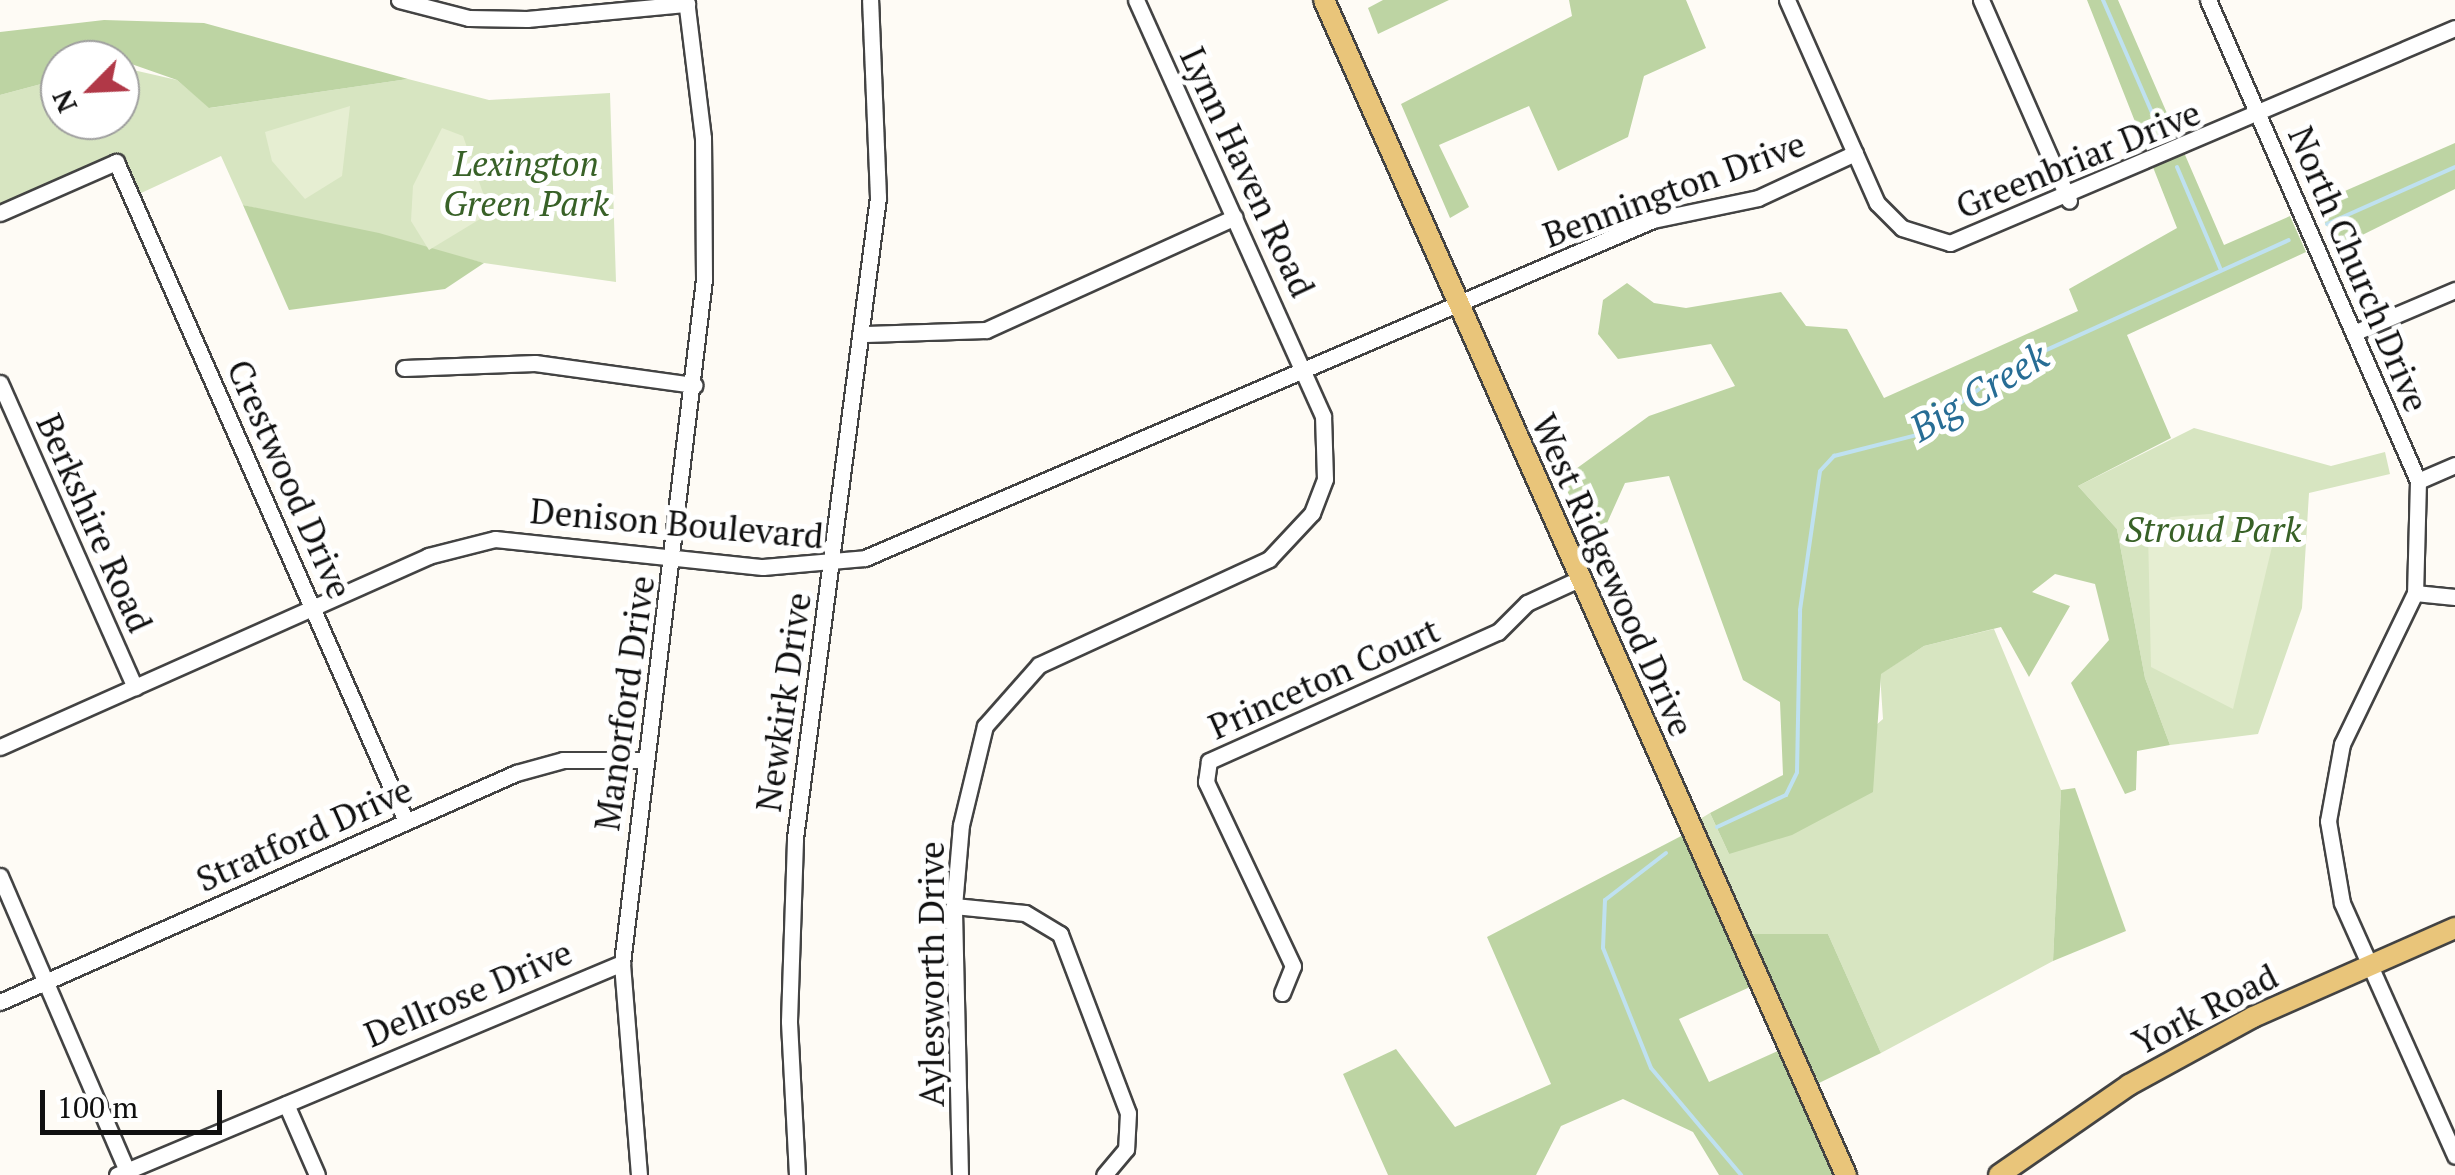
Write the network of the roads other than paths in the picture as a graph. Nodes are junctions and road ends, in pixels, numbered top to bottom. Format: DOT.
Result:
graph roads {
  1 [pos="399,0"];
  2 [pos="870,0"];
  3 [pos="1136,0"];
  4 [pos="1324,0"];
  5 [pos="1787,0"];
  6 [pos="1981,0"];
  7 [pos="2208,0"];
  8 [pos="687,2"];
  9 [pos="2455,28"];
  10 [pos="2260,115"];
  11 [pos="1855,153"];
  12 [pos="2069,200"];
  13 [pos="0,214"];
  14 [pos="1235,217"];
  15 [pos="2455,290"];
  16 [pos="1458,303"];
  17 [pos="2356,332"];
  18 [pos="866,334"];
  19 [pos="404,368"];
  20 [pos="1305,369"];
  21 [pos="0,384"];
  22 [pos="694,385"];
  23 [pos="2455,465"];
  24 [pos="2418,481"];
  25 [pos="674,557"];
  26 [pos="831,568"];
  27 [pos="1579,579"];
  28 [pos="2415,593"];
  29 [pos="2455,597"];
  30 [pos="314,607"];
  31 [pos="135,687"];
  32 [pos="0,747"];
  33 [pos="642,760"];
  34 [pos="406,822"];
  35 [pos="0,876"];
  36 [pos="954,906"];
  37 [pos="2455,928"];
  38 [pos="622,963"];
  39 [pos="2370,965"];
  40 [pos="47,982"];
  41 [pos="1282,993"];
  42 [pos="0,1002"];
  43 [pos="286,1104"];
  44 [pos="2455,1156"];
  45 [pos="124,1174"];
  46 [pos="318,1175"];
  47 [pos="638,1175"];
  48 [pos="798,1175"];
  49 [pos="960,1175"];
  50 [pos="1104,1175"];
  51 [pos="1846,1175"];
  52 [pos="1999,1175"];
  1 -- 8 [label="street"];
  2 -- 18 [label="street, Newkirk Drive"];
  3 -- 14 [label="street, Lynn Haven Road"];
  4 -- 16 [label="main road, West Ridgewood Drive"];
  5 -- 11 [label="street, Greenbriar Drive"];
  6 -- 12 [label="street"];
  7 -- 10 [label="street, North Church Drive"];
  8 -- 22 [label="street, Manorford Drive"];
  9 -- 10 [label="street, Greenbriar Drive"];
  10 -- 12 [label="street, Greenbriar Drive"];
  10 -- 17 [label="street, North Church Drive"];
  11 -- 12 [label="street, Greenbriar Drive"];
  11 -- 16 [label="street, Bennington Drive"];
  13 -- 30 [label="street, Crestwood Drive"];
  14 -- 18 [label="street"];
  14 -- 20 [label="street, Lynn Haven Road"];
  15 -- 17 [label="street"];
  16 -- 20 [label="street, Denison Boulevard"];
  16 -- 27 [label="main road, West Ridgewood Drive"];
  17 -- 24 [label="street, North Church Drive"];
  18 -- 26 [label="street, Newkirk Drive"];
  19 -- 22 [label="street"];
  20 -- 26 [label="street, Denison Boulevard"];
  20 -- 36 [label="street, Aylesworth Drive"];
  21 -- 31 [label="street, Berkshire Road"];
  22 -- 25 [label="street, Manorford Drive"];
  23 -- 24 [label="street"];
  24 -- 28 [label="street, North Church Drive"];
  25 -- 26 [label="street, Denison Boulevard"];
  25 -- 30 [label="street, Denison Boulevard"];
  25 -- 33 [label="street, Manorford Drive"];
  26 -- 48 [label="street, Newkirk Drive"];
  27 -- 41 [label="street, Princeton Court"];
  27 -- 51 [label="main road, West Ridgewood Drive"];
  28 -- 29 [label="street"];
  28 -- 39 [label="street, North Church Drive"];
  30 -- 31 [label="street, Denison Boulevard"];
  30 -- 34 [label="street, Crestwood Drive"];
  31 -- 32 [label="street, Denison Boulevard"];
  33 -- 34 [label="street, Stratford Drive"];
  33 -- 38 [label="street, Manorford Drive"];
  34 -- 40 [label="street, Stratford Drive"];
  35 -- 40 [label="street"];
  36 -- 49 [label="street, Aylesworth Drive"];
  36 -- 50 [label="street"];
  37 -- 39 [label="main road, York Road"];
  38 -- 43 [label="street, Dellrose Drive"];
  38 -- 47 [label="street, Manorford Drive"];
  39 -- 44 [label="street, North Church Drive"];
  39 -- 52 [label="main road, York Road"];
  40 -- 42 [label="street, Stratford Drive"];
  40 -- 45 [label="street"];
  43 -- 45 [label="street, Dellrose Drive"];
  43 -- 46 [label="street"];
}
